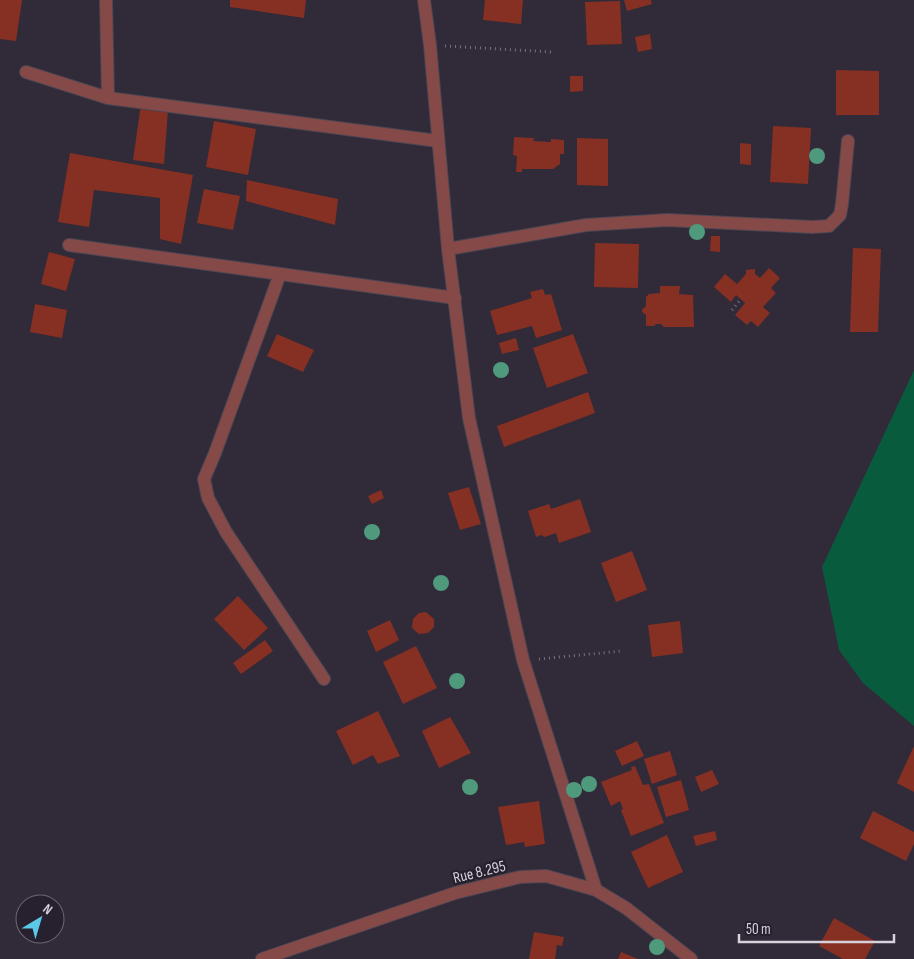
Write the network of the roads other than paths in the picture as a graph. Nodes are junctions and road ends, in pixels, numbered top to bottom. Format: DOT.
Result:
graph roads {
  1 [pos="106,0"];
  2 [pos="424,0"];
  3 [pos="26,72"];
  4 [pos="108,98"];
  5 [pos="438,141"];
  6 [pos="848,141"];
  7 [pos="69,245"];
  8 [pos="448,249"];
  9 [pos="280,274"];
  10 [pos="455,298"];
  11 [pos="324,679"];
  12 [pos="596,890"];
  13 [pos="262,959"];
  14 [pos="691,959"];
  1 -- 4 [label="street"];
  2 -- 5 [label="street"];
  3 -- 4 [label="street"];
  4 -- 5 [label="street"];
  5 -- 8 [label="street"];
  6 -- 8 [label="street"];
  7 -- 9 [label="street"];
  8 -- 10 [label="street"];
  9 -- 10 [label="street"];
  9 -- 11 [label="street"];
  10 -- 12 [label="street"];
  12 -- 13 [label="street, Rue 8.295"];
  12 -- 14 [label="street, Rue 8.295"];
}
